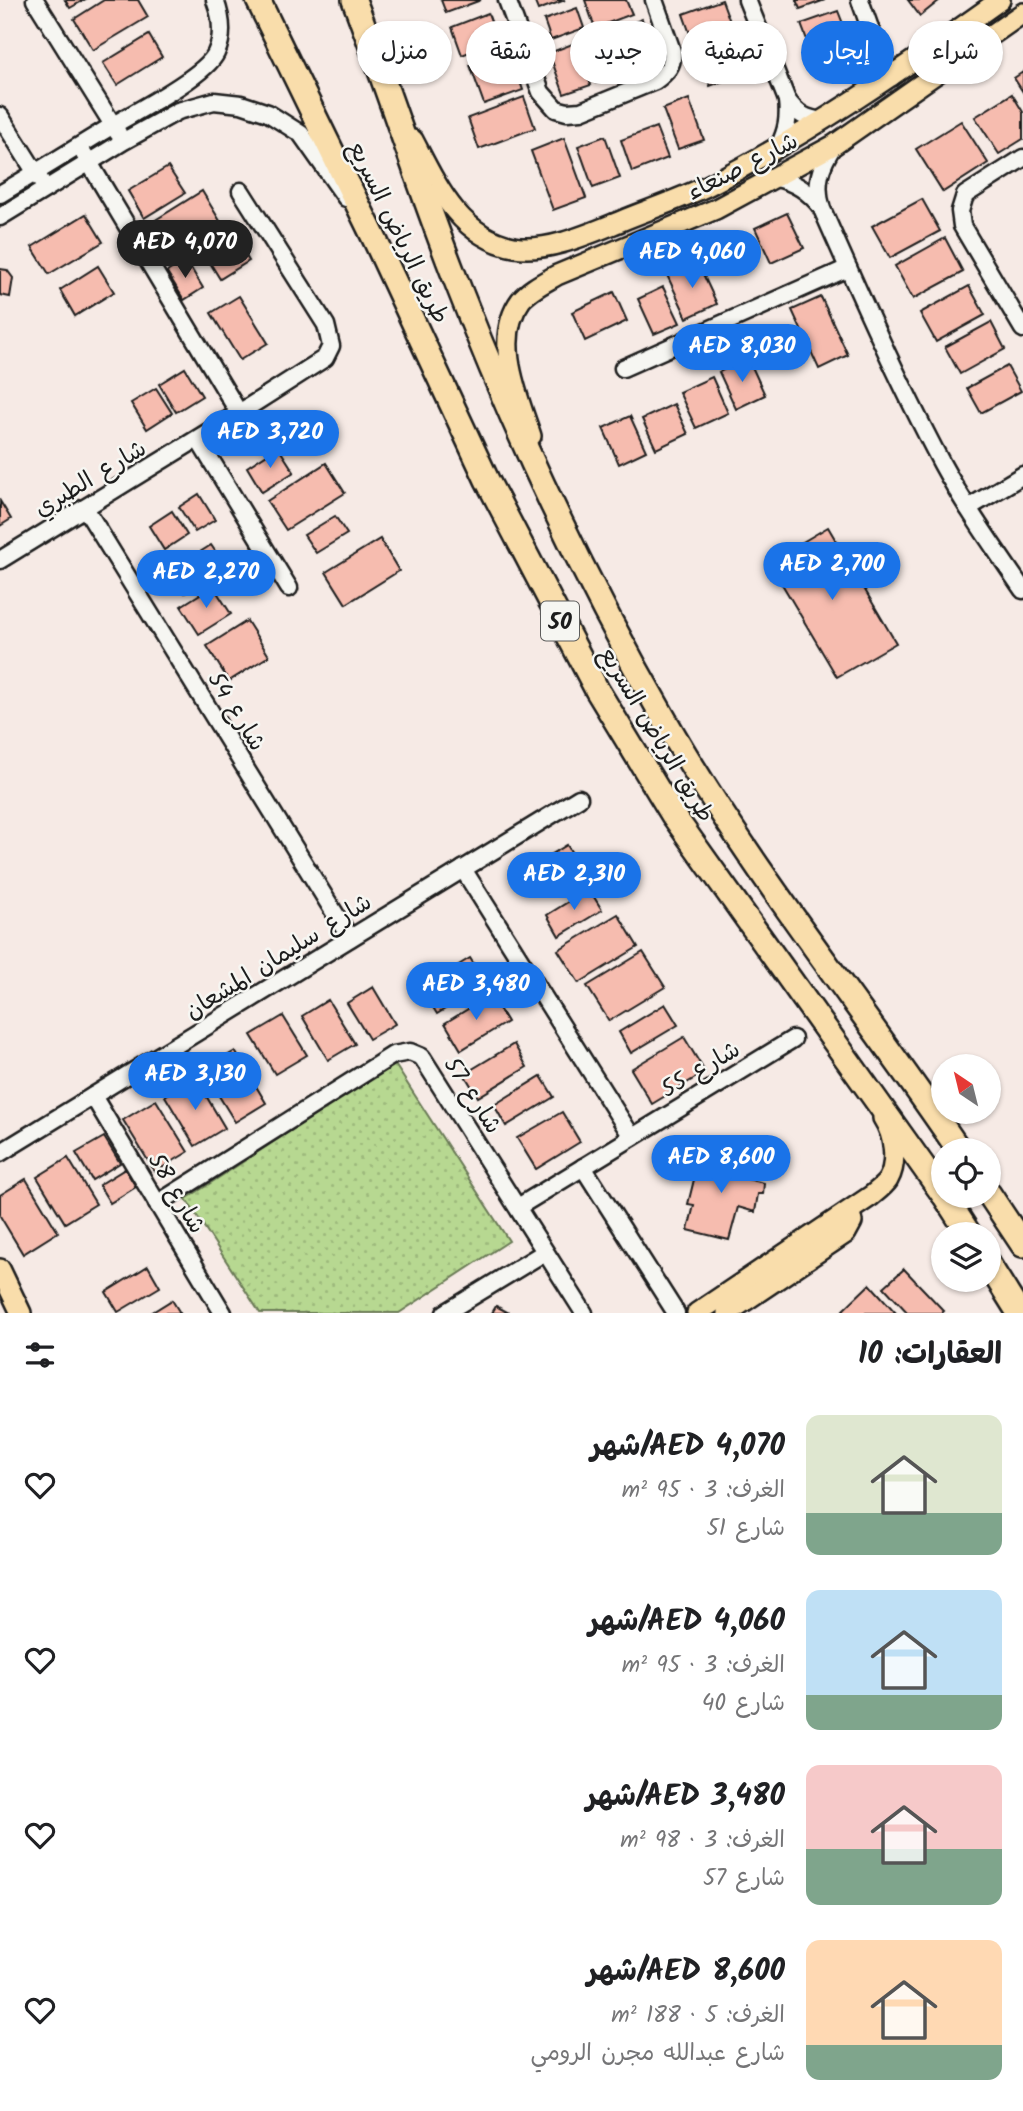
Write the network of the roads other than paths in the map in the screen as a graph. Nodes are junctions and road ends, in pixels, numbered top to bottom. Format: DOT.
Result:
graph roads {
  1 [pos="35,0"];
  2 [pos="215,0"];
  3 [pos="258,0"];
  4 [pos="354,0"];
  5 [pos="507,0"];
  6 [pos="654,0"];
  7 [pos="747,0"];
  8 [pos="860,0"];
  9 [pos="1000,0"];
  10 [pos="1023,13"];
  11 [pos="867,21"];
  12 [pos="894,76"];
  13 [pos="881,84"];
  14 [pos="389,92"];
  15 [pos="787,100"];
  16 [pos="0,116"];
  17 [pos="824,121"];
  18 [pos="113,125"];
  19 [pos="124,141"];
  20 [pos="834,145"];
  21 [pos="79,146"];
  22 [pos="779,146"];
  23 [pos="1023,158"];
  24 [pos="89,162"];
  25 [pos="35,173"];
  26 [pos="776,178"];
  27 [pos="46,189"];
  28 [pos="241,191"];
  29 [pos="0,194"];
  30 [pos="822,209"];
  31 [pos="0,216"];
  32 [pos="597,230"];
  33 [pos="376,242"];
  34 [pos="611,253"];
  35 [pos="848,268"];
  36 [pos="1023,330"];
  37 [pos="624,368"];
  38 [pos="239,413"];
  39 [pos="198,439"];
  40 [pos="1023,475"];
  41 [pos="85,508"];
  42 [pos="968,508"];
  43 [pos="561,521"];
  44 [pos="0,560"];
  45 [pos="289,588"];
  46 [pos="1023,590"];
  47 [pos="579,798"];
  48 [pos="463,869"];
  49 [pos="350,938"];
  50 [pos="793,1039"];
  51 [pos="848,1060"];
  52 [pos="93,1096"];
  53 [pos="632,1137"];
  54 [pos="950,1138"];
  55 [pos="0,1153"];
  56 [pos="583,1167"];
  57 [pos="931,1177"];
  58 [pos="157,1205"];
  59 [pos="518,1207"];
  60 [pos="998,1208"];
  61 [pos="846,1213"];
  62 [pos="1023,1245"];
  63 [pos="545,1252"];
  64 [pos="4,1276"];
  65 [pos="1001,1284"];
  66 [pos="0,1305"];
  67 [pos="741,1309"];
  68 [pos="1018,1311"];
  69 [pos="21,1313"];
  70 [pos="223,1313"];
  71 [pos="445,1313"];
  72 [pos="584,1313"];
  73 [pos="676,1313"];
  74 [pos="697,1313"];
  1 -- 18 [label="street"];
  2 -- 18 [label="street"];
  3 -- 33 [label="highway, طريق الرياض السريع / 50"];
  4 -- 14 [label="highway, طريق الرياض السريع / 50"];
  5 -- 6 [label="street"];
  7 -- 15 [label="street"];
  8 -- 11 [label="street"];
  9 -- 12 [label="main road, شارع صنعاء"];
  10 -- 20 [label="main road, شارع صنعاء"];
  13 -- 17 [label="main road, شارع صنعاء"];
  14 -- 32 [label="main road, شارع صنعاء"];
  14 -- 43 [label="highway, طريق الرياض السريع / 50"];
  15 -- 17 [label="street"];
  15 -- 22 [label="street"];
  16 -- 25 [label="street"];
  17 -- 22 [label="main road, شارع صنعاء"];
  18 -- 19 [label="street"];
  18 -- 21 [label="street"];
  19 -- 24 [label="street"];
  19 -- 33 [label="street"];
  20 -- 26 [label="main road, شارع صنعاء"];
  20 -- 30 [label="street"];
  21 -- 24 [label="street"];
  21 -- 25 [label="street"];
  22 -- 32 [label="main road, شارع صنعاء"];
  23 -- 36 [label="street"];
  24 -- 27 [label="street"];
  24 -- 38 [label="street"];
  25 -- 27 [label="street"];
  25 -- 29 [label="street"];
  26 -- 30 [label="street"];
  26 -- 34 [label="main road, شارع صنعاء"];
  27 -- 31 [label="street"];
  28 -- 38 [label="street, شارع الطبري"];
  30 -- 35 [label="street"];
  32 -- 34 [label="main road"];
  33 -- 51 [label="highway, طريق الرياض السريع / 50"];
  34 -- 43 [label="main road, شارع صنعاء"];
  35 -- 37 [label="street"];
  35 -- 42 [label="street"];
  38 -- 39 [label="street, شارع الطبري"];
  39 -- 41 [label="street, شارع الطبري"];
  39 -- 45 [label="street"];
  40 -- 42 [label="street"];
  41 -- 44 [label="street, شارع الطبري"];
  41 -- 49 [label="street, شارع 54"];
  42 -- 46 [label="street"];
  43 -- 54 [label="highway, طريق الرياض السريع / 50"];
  47 -- 48 [label="street, شارع سليمان المشعان"];
  48 -- 49 [label="street, شارع سليمان المشعان"];
  48 -- 53 [label="street"];
  49 -- 52 [label="street, شارع سليمان المشعان"];
  50 -- 53 [label="street, شارع 55"];
  51 -- 57 [label="highway, طريق الرياض السريع / 50"];
  51 -- 61 [label="main road"];
  52 -- 55 [label="street, شارع سليمان المشعان"];
  52 -- 58 [label="street, شارع 58"];
  53 -- 56 [label="street, شارع 55"];
  56 -- 59 [label="street, شارع 55"];
  56 -- 73 [label="street"];
  58 -- 59 [label="street, شارع 57"];
  58 -- 70 [label="street, شارع 58"];
  59 -- 63 [label="street, شارع 57"];
  60 -- 62 [label="highway"];
  61 -- 67 [label="main road"];
  61 -- 74 [label="main road"];
  63 -- 71 [label="street"];
  63 -- 72 [label="street, شارع 57"];
  64 -- 66 [label="main road"];
  64 -- 69 [label="main road"];
  65 -- 68 [label="highway"];
}
